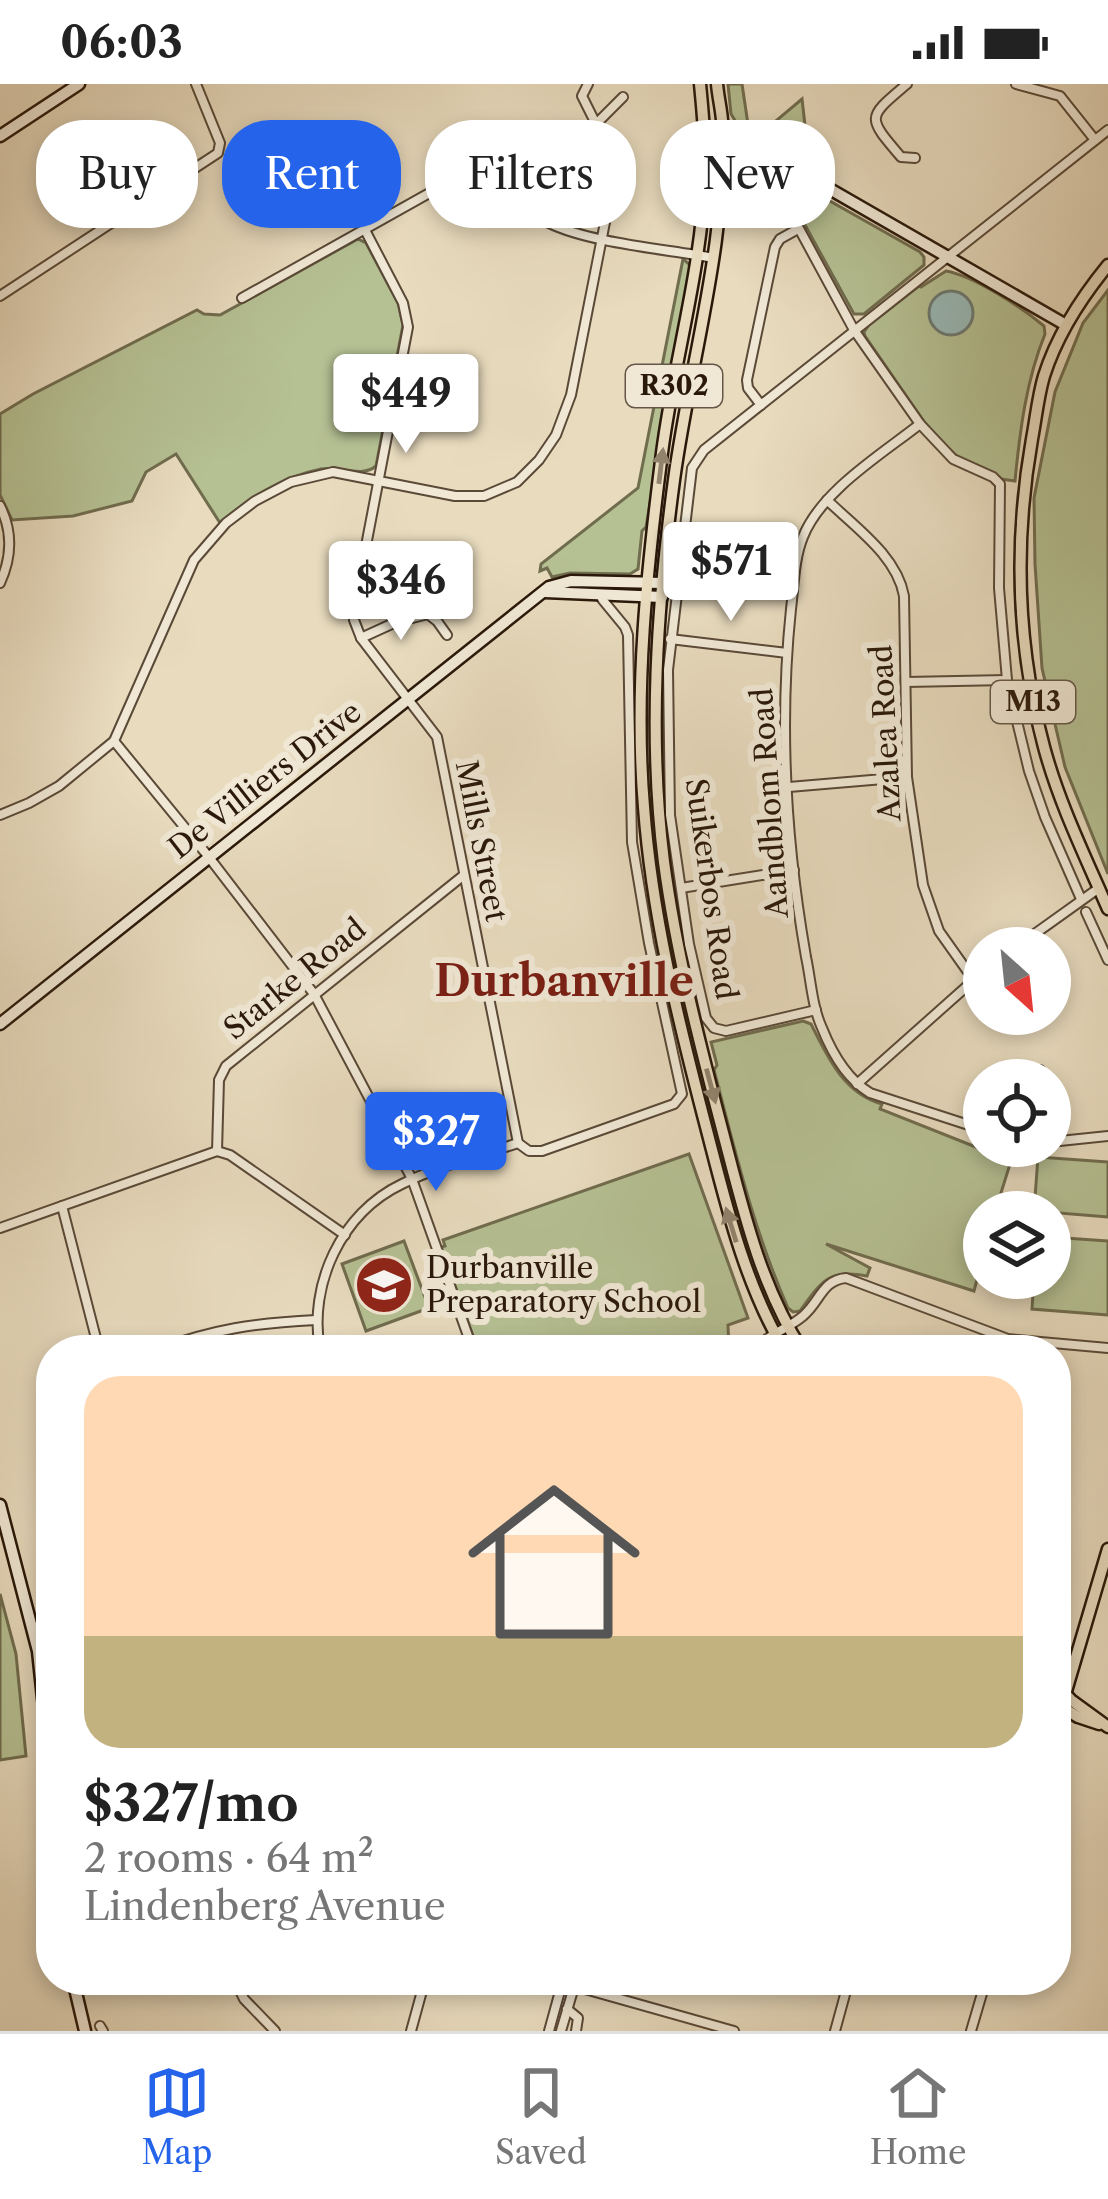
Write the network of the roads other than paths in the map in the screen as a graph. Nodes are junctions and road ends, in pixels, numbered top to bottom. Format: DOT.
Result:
graph roads {
  1 [pos="79,84"];
  2 [pos="588,84"];
  3 [pos="700,84"];
  4 [pos="717,84"];
  5 [pos="907,84"];
  6 [pos="1016,84"];
  7 [pos="199,85"];
  8 [pos="623,97"];
  9 [pos="594,120"];
  10 [pos="600,120"];
  11 [pos="703,120"];
  12 [pos="722,120"];
  13 [pos="1108,130"];
  14 [pos="0,136"];
  15 [pos="1095,140"];
  16 [pos="915,158"];
  17 [pos="835,191"];
  18 [pos="603,228"];
  19 [pos="700,228"];
  20 [pos="716,228"];
  21 [pos="364,230"];
  22 [pos="798,230"];
  23 [pos="602,238"];
  24 [pos="698,255"];
  25 [pos="949,256"];
  26 [pos="713,258"];
  27 [pos="1108,265"];
  28 [pos="0,296"];
  29 [pos="242,298"];
  30 [pos="1066,326"];
  31 [pos="854,330"];
  32 [pos="761,405"];
  33 [pos="920,424"];
  34 [pos="379,480"];
  35 [pos="827,500"];
  36 [pos="0,506"];
  37 [pos="663,583"];
  38 [pos="0,584"];
  39 [pos="603,587"];
  40 [pos="646,589"];
  41 [pos="662,597"];
  42 [pos="447,634"];
  43 [pos="361,638"];
  44 [pos="670,638"];
  45 [pos="787,652"];
  46 [pos="1007,680"];
  47 [pos="906,682"];
  48 [pos="407,698"];
  49 [pos="114,741"];
  50 [pos="907,777"];
  51 [pos="789,787"];
  52 [pos="0,815"];
  53 [pos="208,856"];
  54 [pos="794,870"];
  55 [pos="464,875"];
  56 [pos="681,888"];
  57 [pos="1099,888"];
  58 [pos="1081,899"];
  59 [pos="1108,909"];
  60 [pos="1086,912"];
  61 [pos="1043,927"];
  62 [pos="1108,960"];
  63 [pos="963,966"];
  64 [pos="963,988"];
  65 [pos="314,994"];
  66 [pos="816,1010"];
  67 [pos="0,1022"];
  68 [pos="857,1084"];
  69 [pos="963,1123"];
  70 [pos="1108,1136"];
  71 [pos="1071,1140"];
  72 [pos="518,1143"];
  73 [pos="217,1151"];
  74 [pos="412,1180"];
  75 [pos="62,1206"];
  76 [pos="0,1228"];
  77 [pos="344,1235"];
  78 [pos="316,1321"];
  79 [pos="788,1326"];
  80 [pos="775,1334"];
  81 [pos="95,1335"];
  82 [pos="198,1335"];
  83 [pos="318,1335"];
  84 [pos="467,1335"];
  85 [pos="793,1335"];
  86 [pos="997,1335"];
  87 [pos="1071,1345"];
  88 [pos="1108,1348"];
  89 [pos="0,1505"];
  90 [pos="1107,1558"];
  91 [pos="1084,1630"];
  92 [pos="36,1643"];
  93 [pos="1071,1655"];
  94 [pos="1071,1671"];
  95 [pos="1071,1711"];
  96 [pos="1108,1727"];
  97 [pos="77,1995"];
  98 [pos="242,1995"];
  99 [pos="421,1995"];
  100 [pos="559,1995"];
  101 [pos="571,1995"];
  102 [pos="620,1995"];
  103 [pos="845,1995"];
  104 [pos="982,1995"];
  105 [pos="567,2009"];
  106 [pos="86,2031"];
  107 [pos="275,2031"];
  108 [pos="411,2031"];
  109 [pos="549,2031"];
  110 [pos="561,2031"];
  111 [pos="576,2031"];
  112 [pos="734,2031"];
  113 [pos="835,2031"];
  114 [pos="971,2031"];
  1 -- 14 [label="street"];
  2 -- 9 [label="street"];
  3 -- 11 [label="main road, R302"];
  4 -- 12 [label="main road, R302"];
  5 -- 16 [label="street"];
  6 -- 15 [label="street"];
  7 -- 28 [label="street"];
  8 -- 10 [label="street"];
  13 -- 15 [label="street, Suikerbos Road"];
  15 -- 25 [label="street, Suikerbos Road"];
  17 -- 25 [label="street"];
  18 -- 23 [label="street"];
  19 -- 24 [label="main road, R302"];
  20 -- 26 [label="main road, R302"];
  21 -- 23 [label="street"];
  21 -- 29 [label="street"];
  21 -- 34 [label="street"];
  22 -- 31 [label="street"];
  22 -- 32 [label="street"];
  23 -- 24 [label="street"];
  23 -- 34 [label="street"];
  24 -- 26 [label="street"];
  40 -- 24 [label="main road, R302, one-way"];
  25 -- 30 [label="street"];
  25 -- 31 [label="street, Suikerbos Road"];
  26 -- 37 [label="main road, R302"];
  27 -- 30 [label="main road, M13"];
  30 -- 57 [label="main road, M13"];
  31 -- 32 [label="street, Suikerbos Road"];
  31 -- 33 [label="street"];
  32 -- 44 [label="street, Suikerbos Road"];
  33 -- 35 [label="street, Aandblom Road"];
  33 -- 46 [label="street"];
  34 -- 43 [label="street"];
  34 -- 49 [label="street"];
  35 -- 45 [label="street, Aandblom Road"];
  35 -- 47 [label="street, Azalea Road"];
  36 -- 38 [label="street"];
  37 -- 40 [label="street, De Villiers Drive"];
  37 -- 41 [label="main road, R302"];
  39 -- 40 [label="street, De Villiers Drive"];
  39 -- 48 [label="street, De Villiers Drive"];
  39 -- 72 [label="street"];
  40 -- 41 [label="street, De Villiers Drive"];
  80 -- 40 [label="main road, R302, one-way"];
  41 -- 79 [label="main road, R302, one-way"];
  42 -- 43 [label="street"];
  43 -- 48 [label="street, Mills Street"];
  44 -- 45 [label="street"];
  44 -- 56 [label="street, Suikerbos Road"];
  45 -- 51 [label="street, Aandblom Road"];
  46 -- 47 [label="street"];
  46 -- 58 [label="street"];
  47 -- 50 [label="street, Azalea Road"];
  48 -- 53 [label="street, De Villiers Drive"];
  48 -- 55 [label="street, Mills Street"];
  49 -- 52 [label="street"];
  49 -- 53 [label="street"];
  50 -- 51 [label="street"];
  50 -- 63 [label="street, Azalea Road"];
  51 -- 54 [label="street, Aandblom Road"];
  53 -- 65 [label="street"];
  53 -- 67 [label="street, De Villiers Drive"];
  54 -- 56 [label="street"];
  54 -- 66 [label="street, Aandblom Road"];
  55 -- 65 [label="street, Starke Road"];
  55 -- 72 [label="street, Mills Street"];
  56 -- 66 [label="street, Suikerbos Road"];
  57 -- 58 [label="street"];
  57 -- 59 [label="main road, M13"];
  58 -- 61 [label="street"];
  60 -- 62 [label="street"];
  64 -- 68 [label="street"];
  65 -- 73 [label="street, Starke Road"];
  65 -- 74 [label="street"];
  66 -- 68 [label="street, Aandblom Road"];
  68 -- 69 [label="street"];
  70 -- 71 [label="street"];
  72 -- 74 [label="street"];
  73 -- 75 [label="street"];
  73 -- 77 [label="street"];
  74 -- 77 [label="street"];
  74 -- 84 [label="street"];
  75 -- 76 [label="street"];
  75 -- 81 [label="street"];
  77 -- 78 [label="street"];
  78 -- 82 [label="street"];
  78 -- 83 [label="street"];
  79 -- 80 [label="street"];
  79 -- 85 [label="main road, R302"];
  79 -- 86 [label="street"];
  87 -- 88 [label="street"];
  89 -- 92 [label="street"];
  90 -- 91 [label="main road"];
  91 -- 93 [label="main road"];
  91 -- 94 [label="main road"];
  95 -- 96 [label="main road"];
  97 -- 106 [label="street"];
  98 -- 107 [label="street"];
  99 -- 108 [label="street"];
  100 -- 109 [label="street"];
  101 -- 105 [label="street"];
  102 -- 112 [label="street"];
  103 -- 113 [label="street"];
  104 -- 114 [label="street"];
  105 -- 110 [label="street"];
  105 -- 111 [label="street"];
}
